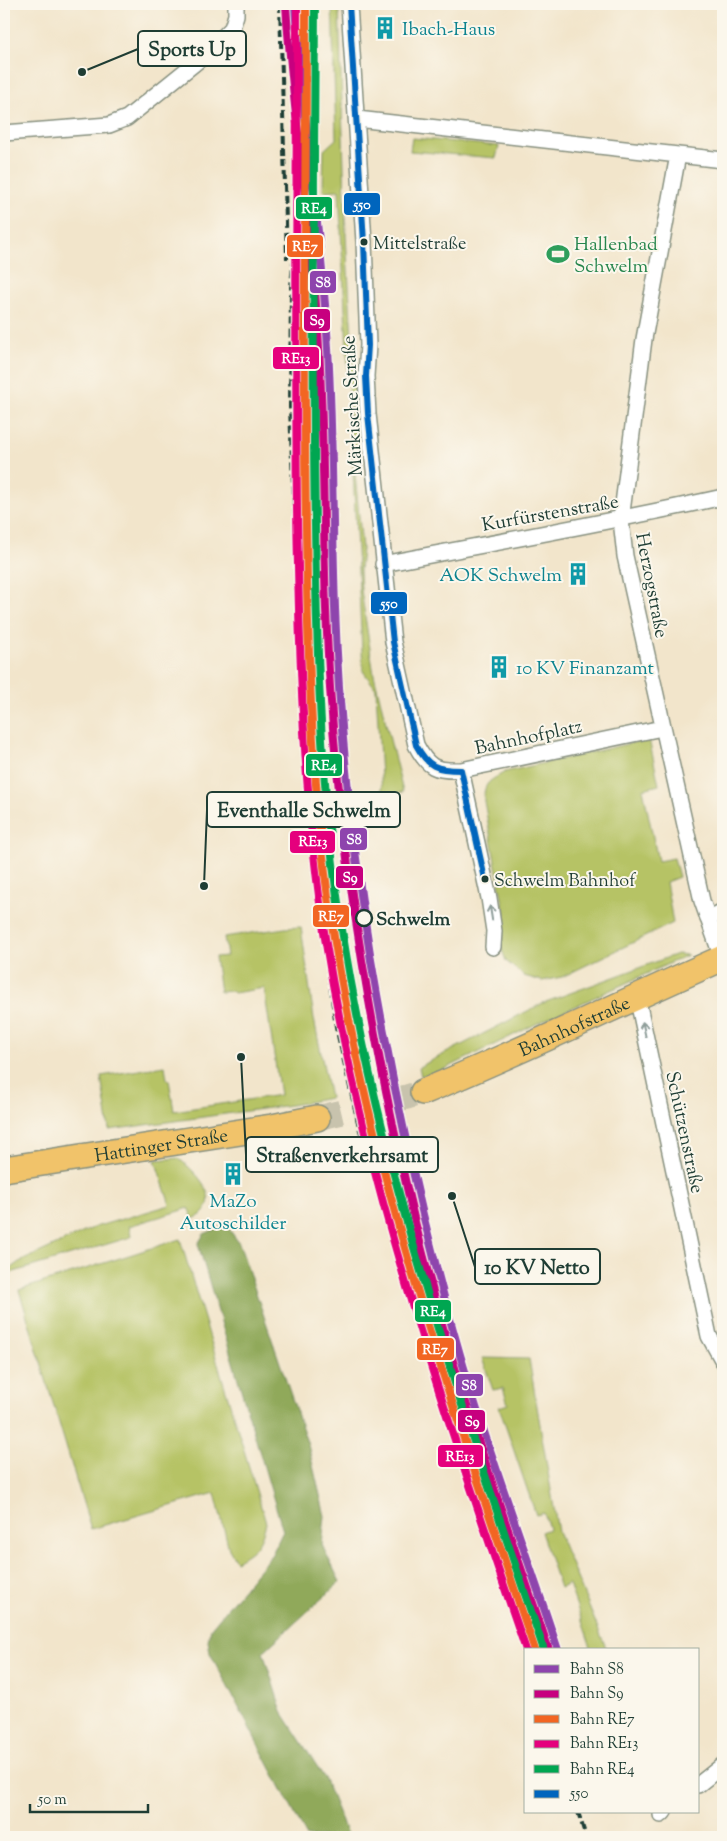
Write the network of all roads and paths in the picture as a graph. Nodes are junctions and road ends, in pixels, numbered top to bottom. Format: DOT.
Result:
graph roads {
  1 [pos="236,4"];
  2 [pos="349,4"];
  3 [pos="357,119"];
  4 [pos="4,133"];
  5 [pos="678,155"];
  6 [pos="723,160"];
  7 [pos="723,497"];
  8 [pos="621,520"];
  9 [pos="383,564"];
  10 [pos="662,728"];
  11 [pos="461,770"];
  12 [pos="723,911"];
  13 [pos="708,919"];
  14 [pos="493,947"];
  15 [pos="722,958"];
  16 [pos="637,996"];
  17 [pos="423,1092"];
  18 [pos="317,1118"];
  19 [pos="4,1169"];
  20 [pos="723,1361"];
  21 [pos="723,1765"];
  22 [pos="700,1783"];
  1 -- 4 [label="street"];
  2 -- 3 [label="street, Märkische Straße"];
  3 -- 5 [label="street"];
  3 -- 9 [label="street, Märkische Straße"];
  5 -- 6 [label="street"];
  5 -- 8 [label="street, Herzogstraße"];
  7 -- 8 [label="street, Kurfürstenstraße"];
  8 -- 9 [label="street, Kurfürstenstraße"];
  8 -- 10 [label="street, Herzogstraße"];
  9 -- 11 [label="street, Märkische Straße"];
  10 -- 11 [label="street, Bahnhofplatz"];
  10 -- 13 [label="street, Herzogstraße"];
  14 -- 11 [label="street, Bahnhofplatz, one-way"];
  12 -- 13 [label="street"];
  13 -- 15 [label="street, Herzogstraße"];
  15 -- 16 [label="main road, Bahnhofstraße"];
  16 -- 17 [label="main road, Bahnhofstraße"];
  20 -- 16 [label="street, Schützenstraße, one-way"];
  18 -- 19 [label="main road, Hattinger Straße"];
  21 -- 22 [label="street"];
}
